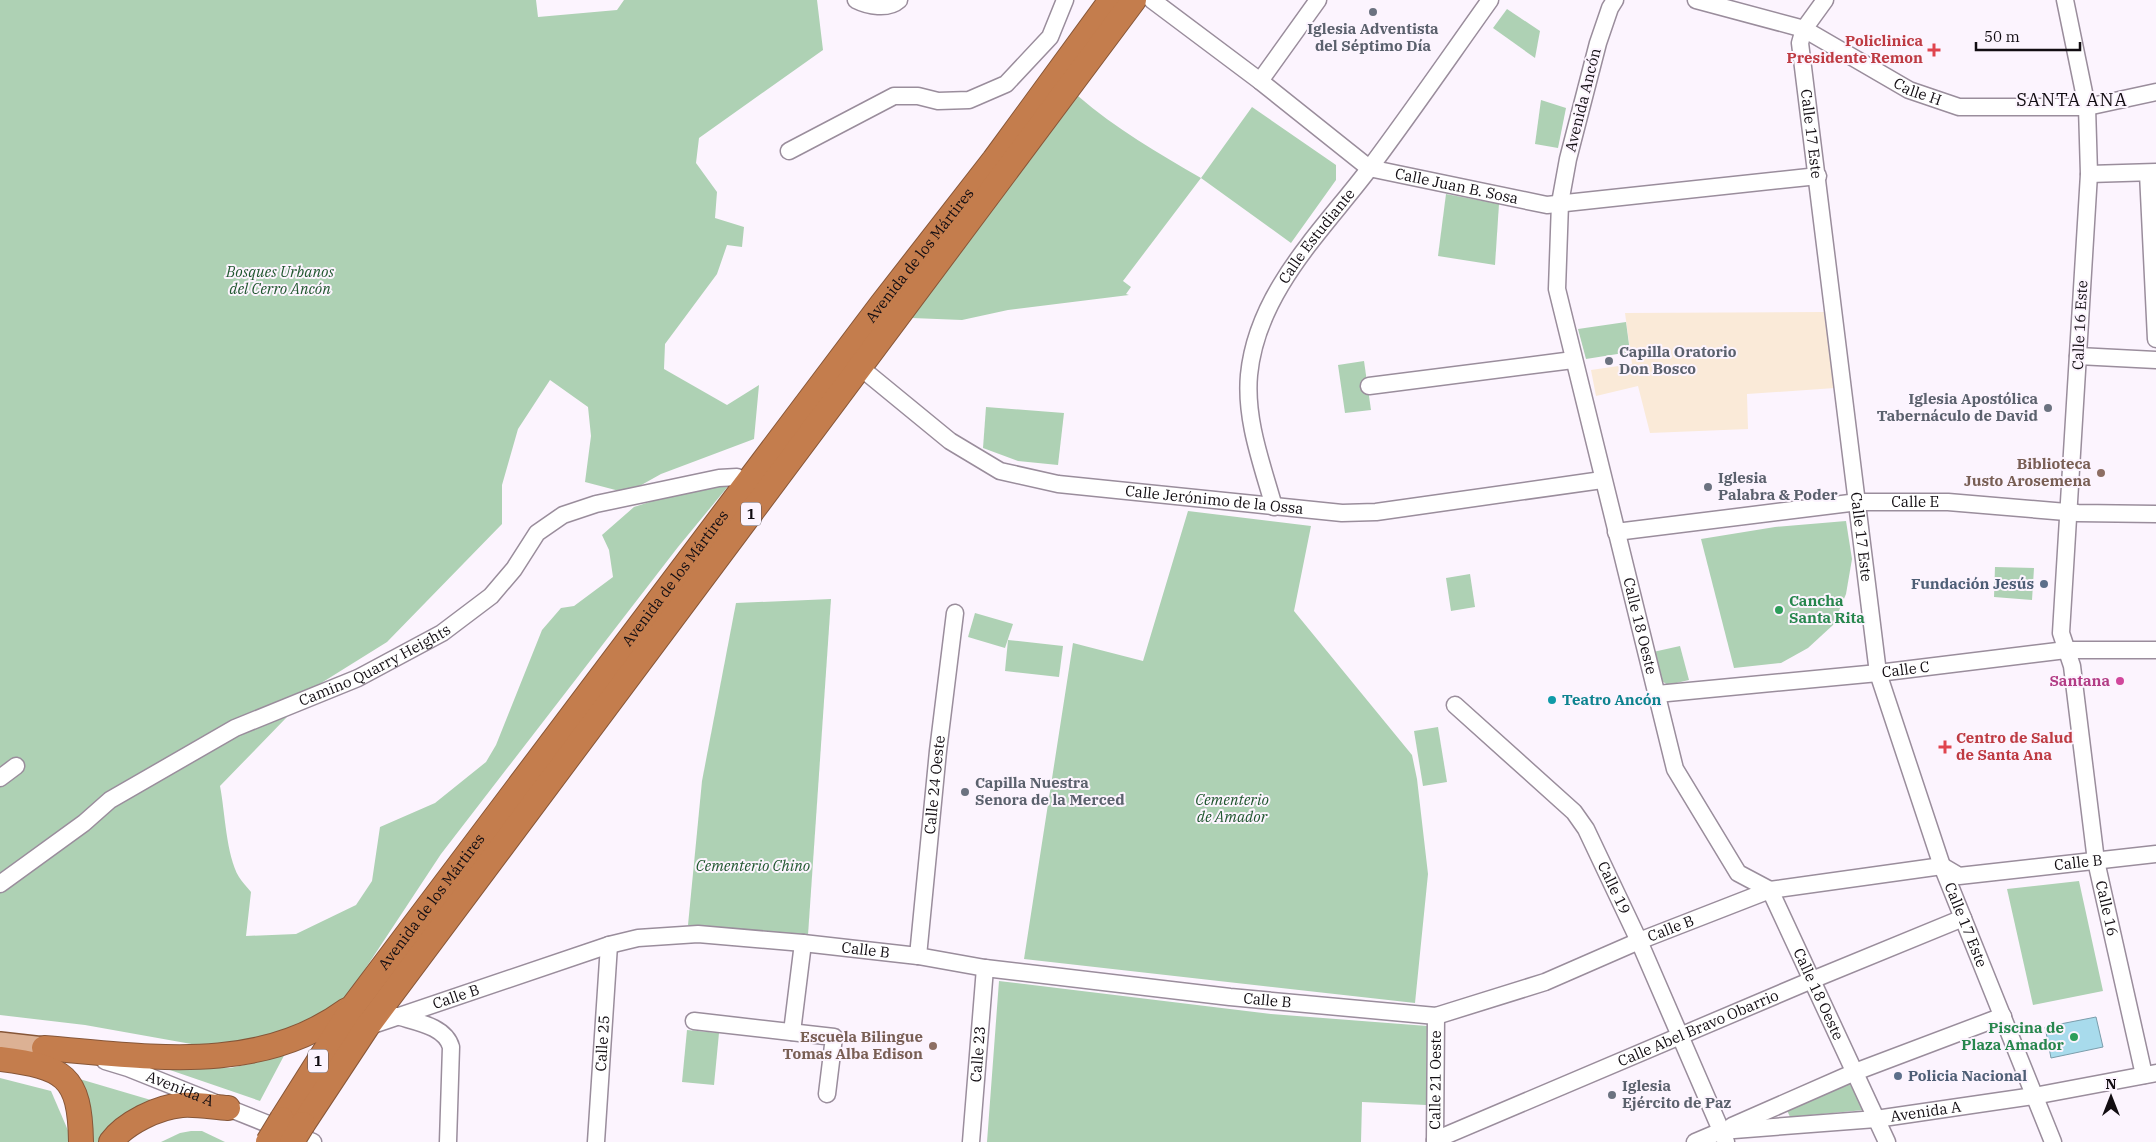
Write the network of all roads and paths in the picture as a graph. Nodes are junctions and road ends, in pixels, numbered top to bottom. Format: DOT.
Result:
graph roads {
  1 [pos="856,0"];
  2 [pos="899,0"];
  3 [pos="1065,0"];
  4 [pos="1111,0"];
  5 [pos="1134,0"];
  6 [pos="1152,0"];
  7 [pos="1318,0"];
  8 [pos="1490,0"];
  9 [pos="1615,0"];
  10 [pos="1696,0"];
  11 [pos="1826,0"];
  12 [pos="2065,0"];
  13 [pos="1804,29"];
  14 [pos="1260,81"];
  15 [pos="2156,92"];
  16 [pos="2087,107"];
  17 [pos="789,151"];
  18 [pos="1369,168"];
  19 [pos="2152,173"];
  20 [pos="2088,174"];
  21 [pos="1818,176"];
  22 [pos="1560,203"];
  23 [pos="2156,339"];
  24 [pos="2078,356"];
  25 [pos="1573,360"];
  26 [pos="2156,360"];
  27 [pos="861,368"];
  28 [pos="1369,386"];
  29 [pos="1602,480"];
  30 [pos="746,484"];
  31 [pos="1858,502"];
  32 [pos="1274,507"];
  33 [pos="2067,512"];
  34 [pos="2156,514"];
  35 [pos="1616,532"];
  36 [pos="955,612"];
  37 [pos="2066,650"];
  38 [pos="2156,650"];
  39 [pos="1878,673"];
  40 [pos="1657,694"];
  41 [pos="1455,705"];
  42 [pos="16,766"];
  43 [pos="0,778"];
  44 [pos="2156,854"];
  45 [pos="2096,861"];
  46 [pos="1942,866"];
  47 [pos="0,884"];
  48 [pos="1770,890"];
  49 [pos="1963,918"];
  50 [pos="1639,941"];
  51 [pos="803,943"];
  52 [pos="609,945"];
  53 [pos="918,956"];
  54 [pos="985,968"];
  55 [pos="1812,980"];
  56 [pos="354,1005"];
  57 [pos="397,1016"];
  58 [pos="1436,1016"];
  59 [pos="2004,1016"];
  60 [pos="694,1021"];
  61 [pos="367,1027"];
  62 [pos="792,1032"];
  63 [pos="1681,1038"];
  64 [pos="0,1044"];
  65 [pos="44,1048"];
  66 [pos="8,1060"];
  67 [pos="1855,1072"];
  68 [pos="2150,1074"];
  69 [pos="827,1094"];
  70 [pos="2034,1096"];
  71 [pos="228,1108"];
  72 [pos="1876,1118"];
  73 [pos="298,1132"];
  74 [pos="1723,1136"];
  75 [pos="1435,1141"];
  76 [pos="81,1142"];
  77 [pos="111,1142"];
  78 [pos="268,1142"];
  79 [pos="448,1142"];
  80 [pos="596,1142"];
  81 [pos="971,1142"];
  82 [pos="1695,1142"];
  83 [pos="1887,1142"];
  84 [pos="2053,1142"];
  1 -- 2 [label="street"];
  3 -- 17 [label="street"];
  4 -- 30 [label="highway, Avenida de los Mártires / 1"];
  5 -- 27 [label="highway, Avenida de los Mártires / 1"];
  6 -- 14 [label="street, Calle Juan B. Sosa"];
  7 -- 14 [label="street"];
  8 -- 18 [label="street, Calle Estudiante"];
  9 -- 22 [label="street, Avenida Ancón"];
  10 -- 13 [label="street, Calle H"];
  11 -- 13 [label="street"];
  12 -- 16 [label="street, Calle 16 Este"];
  13 -- 16 [label="street, Calle H"];
  13 -- 21 [label="street, Calle 17 Este"];
  14 -- 18 [label="street, Calle Juan B. Sosa"];
  15 -- 16 [label="street, Calle H"];
  16 -- 20 [label="street, Calle 16 Este"];
  18 -- 22 [label="street, Calle Juan B. Sosa"];
  18 -- 32 [label="street, Calle Estudiante"];
  19 -- 20 [label="street"];
  19 -- 23 [label="street"];
  20 -- 24 [label="street, Calle 16 Este"];
  21 -- 22 [label="street, Calle Juan B. Sosa"];
  21 -- 31 [label="street, Calle 17 Este"];
  22 -- 25 [label="street, Calle 18 Oeste"];
  24 -- 26 [label="street"];
  24 -- 33 [label="street, Calle 16 Este"];
  25 -- 28 [label="street"];
  25 -- 29 [label="street, Calle 18 Oeste"];
  27 -- 32 [label="street, Calle Jerónimo de la Ossa"];
  27 -- 61 [label="highway, Avenida de los Mártires / 1"];
  29 -- 32 [label="street, Calle Jerónimo de la Ossa"];
  29 -- 35 [label="street, Calle 18 Oeste"];
  30 -- 47 [label="street, Camino Quarry Heights"];
  30 -- 56 [label="highway, Avenida de los Mártires / 1"];
  31 -- 33 [label="street, Calle E"];
  31 -- 35 [label="street, Calle E"];
  31 -- 39 [label="street, Calle 17 Este"];
  33 -- 34 [label="street, Calle E"];
  33 -- 37 [label="street, Calle 16 Este"];
  35 -- 40 [label="street, Calle 18 Oeste"];
  36 -- 53 [label="street, Calle 24 Oeste"];
  37 -- 38 [label="street, Calle C"];
  37 -- 39 [label="street, Calle C"];
  37 -- 45 [label="street, Calle 16"];
  39 -- 40 [label="street, Calle C"];
  39 -- 46 [label="street, Calle 17 Este"];
  40 -- 48 [label="street, Calle 18 Oeste"];
  41 -- 50 [label="street, Calle 19"];
  42 -- 43 [label="street"];
  44 -- 45 [label="street, Calle B"];
  45 -- 46 [label="street, Calle B"];
  45 -- 68 [label="street, Calle 16"];
  46 -- 48 [label="street, Calle B"];
  46 -- 49 [label="street, Calle 17 Este"];
  48 -- 50 [label="street, Calle B"];
  48 -- 55 [label="street, Calle 18 Oeste"];
  49 -- 55 [label="street, Calle Abel Bravo Obarrio"];
  49 -- 59 [label="street, Calle 17 Este"];
  50 -- 58 [label="street, Calle B"];
  50 -- 63 [label="street, Calle 19"];
  51 -- 52 [label="street, Calle B"];
  51 -- 53 [label="street, Calle B"];
  51 -- 62 [label="street"];
  52 -- 57 [label="street, Calle B"];
  52 -- 80 [label="street, Calle 25"];
  53 -- 54 [label="street, Calle B"];
  54 -- 58 [label="street, Calle B"];
  54 -- 81 [label="street, Calle 23"];
  55 -- 63 [label="street, Calle Abel Bravo Obarrio"];
  55 -- 67 [label="street, Calle 18 Oeste"];
  56 -- 65 [label="highway"];
  56 -- 73 [label="highway, Avenida de los Mártires / 1"];
  57 -- 61 [label="street, Calle B"];
  57 -- 79 [label="street"];
  58 -- 75 [label="street, Calle 21 Oeste"];
  59 -- 67 [label="street"];
  59 -- 70 [label="street, Calle 17 Este"];
  60 -- 62 [label="street"];
  61 -- 73 [label="highway, Avenida de los Mártires / 1"];
  62 -- 69 [label="street"];
  63 -- 74 [label="street, Calle 19"];
  63 -- 75 [label="street, Calle Abel Bravo Obarrio"];
  64 -- 65 [label="main road"];
  65 -- 71 [label="street, Avenida A"];
  66 -- 76 [label="highway"];
  67 -- 72 [label="street, Calle 18 Oeste"];
  67 -- 74 [label="street"];
  68 -- 70 [label="street, Avenida A"];
  70 -- 72 [label="street, Avenida A"];
  70 -- 84 [label="street, Calle 17 Este"];
  71 -- 73 [label="street, Avenida A"];
  71 -- 77 [label="highway"];
  72 -- 74 [label="street, Avenida A"];
  72 -- 83 [label="street, Calle 18 Oeste"];
  73 -- 78 [label="highway, Avenida de los Mártires / 1, bridge"];
  74 -- 82 [label="street, Avenida A"];
}
